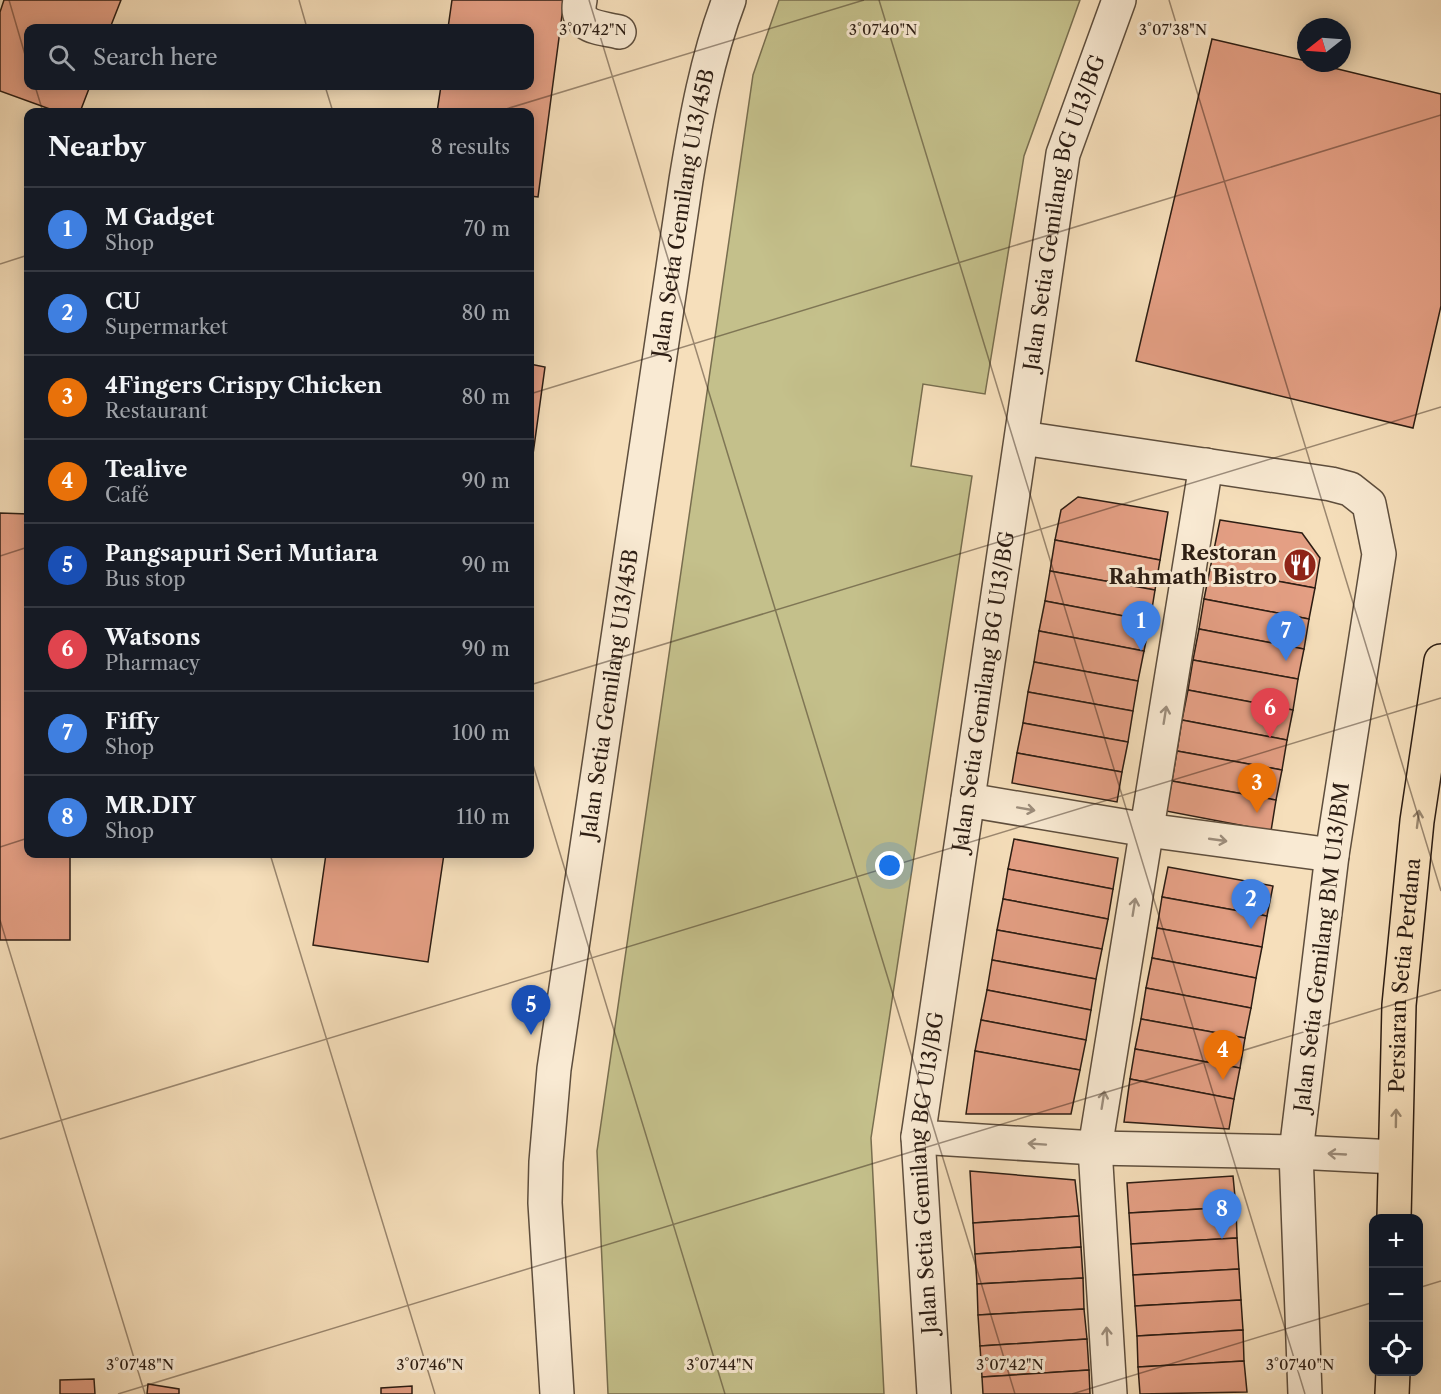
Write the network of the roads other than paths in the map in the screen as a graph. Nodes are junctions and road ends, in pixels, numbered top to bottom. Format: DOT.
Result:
graph roads {
  1 [pos="580,0"];
  2 [pos="729,0"];
  3 [pos="1119,0"];
  4 [pos="620,32"];
  5 [pos="1022,438"];
  6 [pos="1206,465"];
  7 [pos="1441,661"];
  8 [pos="1441,726"];
  9 [pos="1426,760"];
  10 [pos="968,800"];
  11 [pos="1147,830"];
  12 [pos="1332,855"];
  13 [pos="918,1137"];
  14 [pos="1095,1148"];
  15 [pos="1296,1152"];
  16 [pos="1395,1157"];
  17 [pos="1394,1214"];
  18 [pos="1393,1376"];
  19 [pos="557,1394"];
  20 [pos="934,1394"];
  21 [pos="1110,1394"];
  22 [pos="1305,1394"];
  23 [pos="1392,1394"];
  1 -- 4 [label="street"];
  2 -- 19 [label="street, Jalan Setia Gemilang U13/45B"];
  3 -- 5 [label="street, Jalan Setia Gemilang BG U13/BG"];
  5 -- 6 [label="street"];
  5 -- 10 [label="street, Jalan Setia Gemilang BG U13/BG"];
  11 -- 6 [label="street, one-way"];
  6 -- 12 [label="street, Jalan Setia Gemilang BM U13/BM"];
  7 -- 9 [label="main road, Persiaran Setia Perdana"];
  8 -- 9 [label="main road"];
  16 -- 9 [label="main road, Persiaran Setia Perdana, one-way"];
  10 -- 11 [label="street, one-way"];
  10 -- 13 [label="street, Jalan Setia Gemilang BG U13/BG"];
  11 -- 12 [label="street, one-way"];
  14 -- 11 [label="street, one-way"];
  12 -- 15 [label="street, Jalan Setia Gemilang BM U13/BM"];
  14 -- 13 [label="street, one-way"];
  13 -- 20 [label="street, Jalan Setia Gemilang BG U13/BG"];
  14 -- 15 [label="street"];
  21 -- 14 [label="street, one-way"];
  16 -- 15 [label="street, one-way"];
  15 -- 22 [label="street, Jalan Setia Gemilang BM U13/BM"];
  16 -- 17 [label="main road, Persiaran Setia Perdana"];
  18 -- 23 [label="main road"];
}
